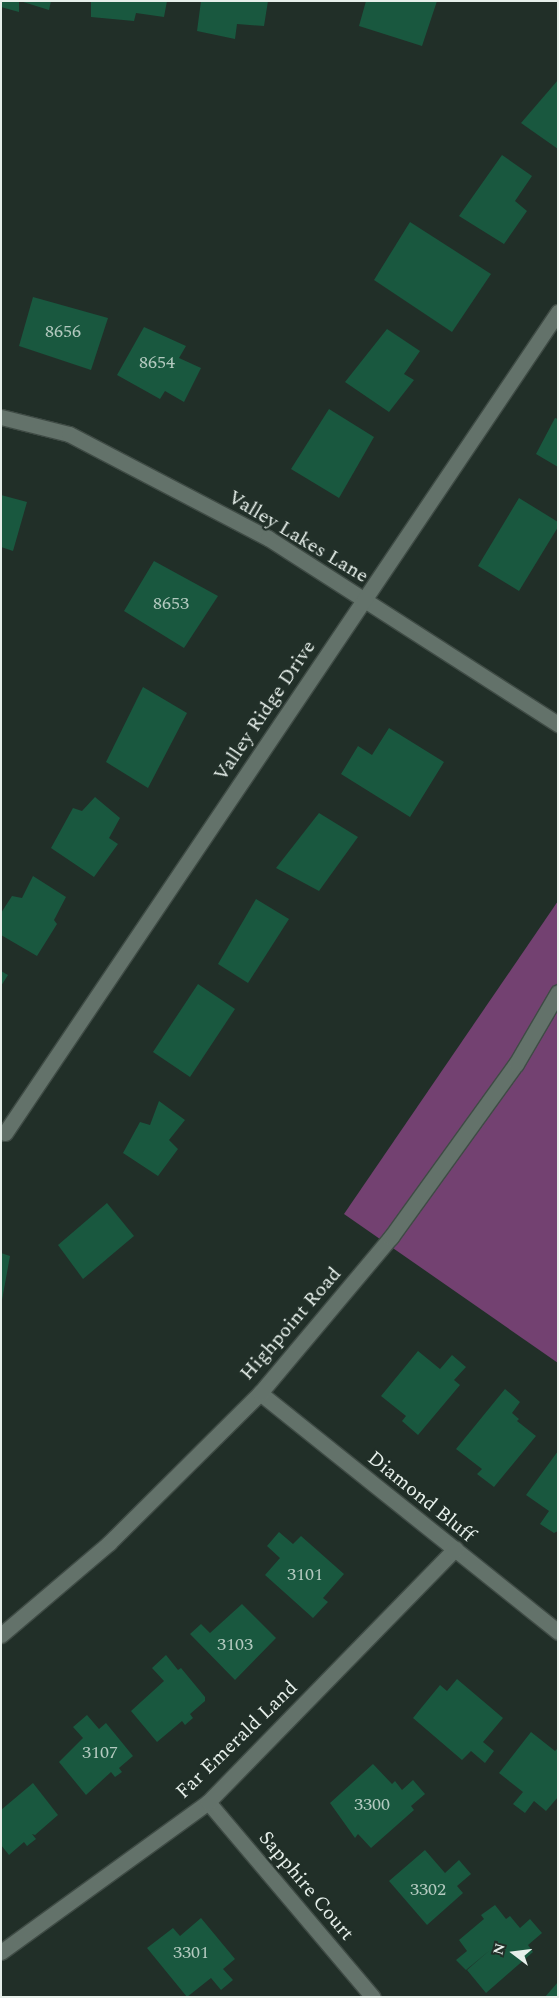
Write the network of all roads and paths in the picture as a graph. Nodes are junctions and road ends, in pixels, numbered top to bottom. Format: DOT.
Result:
graph roads {
  1 [pos="558,312"];
  2 [pos="1,417"];
  3 [pos="364,600"];
  4 [pos="558,724"];
  5 [pos="558,992"];
  6 [pos="6,1133"];
  7 [pos="260,1393"];
  8 [pos="455,1549"];
  9 [pos="558,1632"];
  10 [pos="1,1635"];
  11 [pos="208,1802"];
  12 [pos="1,1952"];
  13 [pos="373,1997"];
  1 -- 3 [label="street, Valley Ridge Drive"];
  2 -- 3 [label="street, Valley Lakes Lane"];
  3 -- 4 [label="street, Valley Lakes Lane"];
  3 -- 6 [label="street, Valley Ridge Drive"];
  5 -- 7 [label="street, Highpoint Road"];
  7 -- 8 [label="street, Diamond Bluff"];
  7 -- 10 [label="street, Highpoint Road"];
  8 -- 9 [label="street, Diamond Bluff"];
  8 -- 11 [label="street, Far Emerald Land"];
  11 -- 12 [label="street, Far Emerald Land"];
  11 -- 13 [label="street, Sapphire Court"];
}
